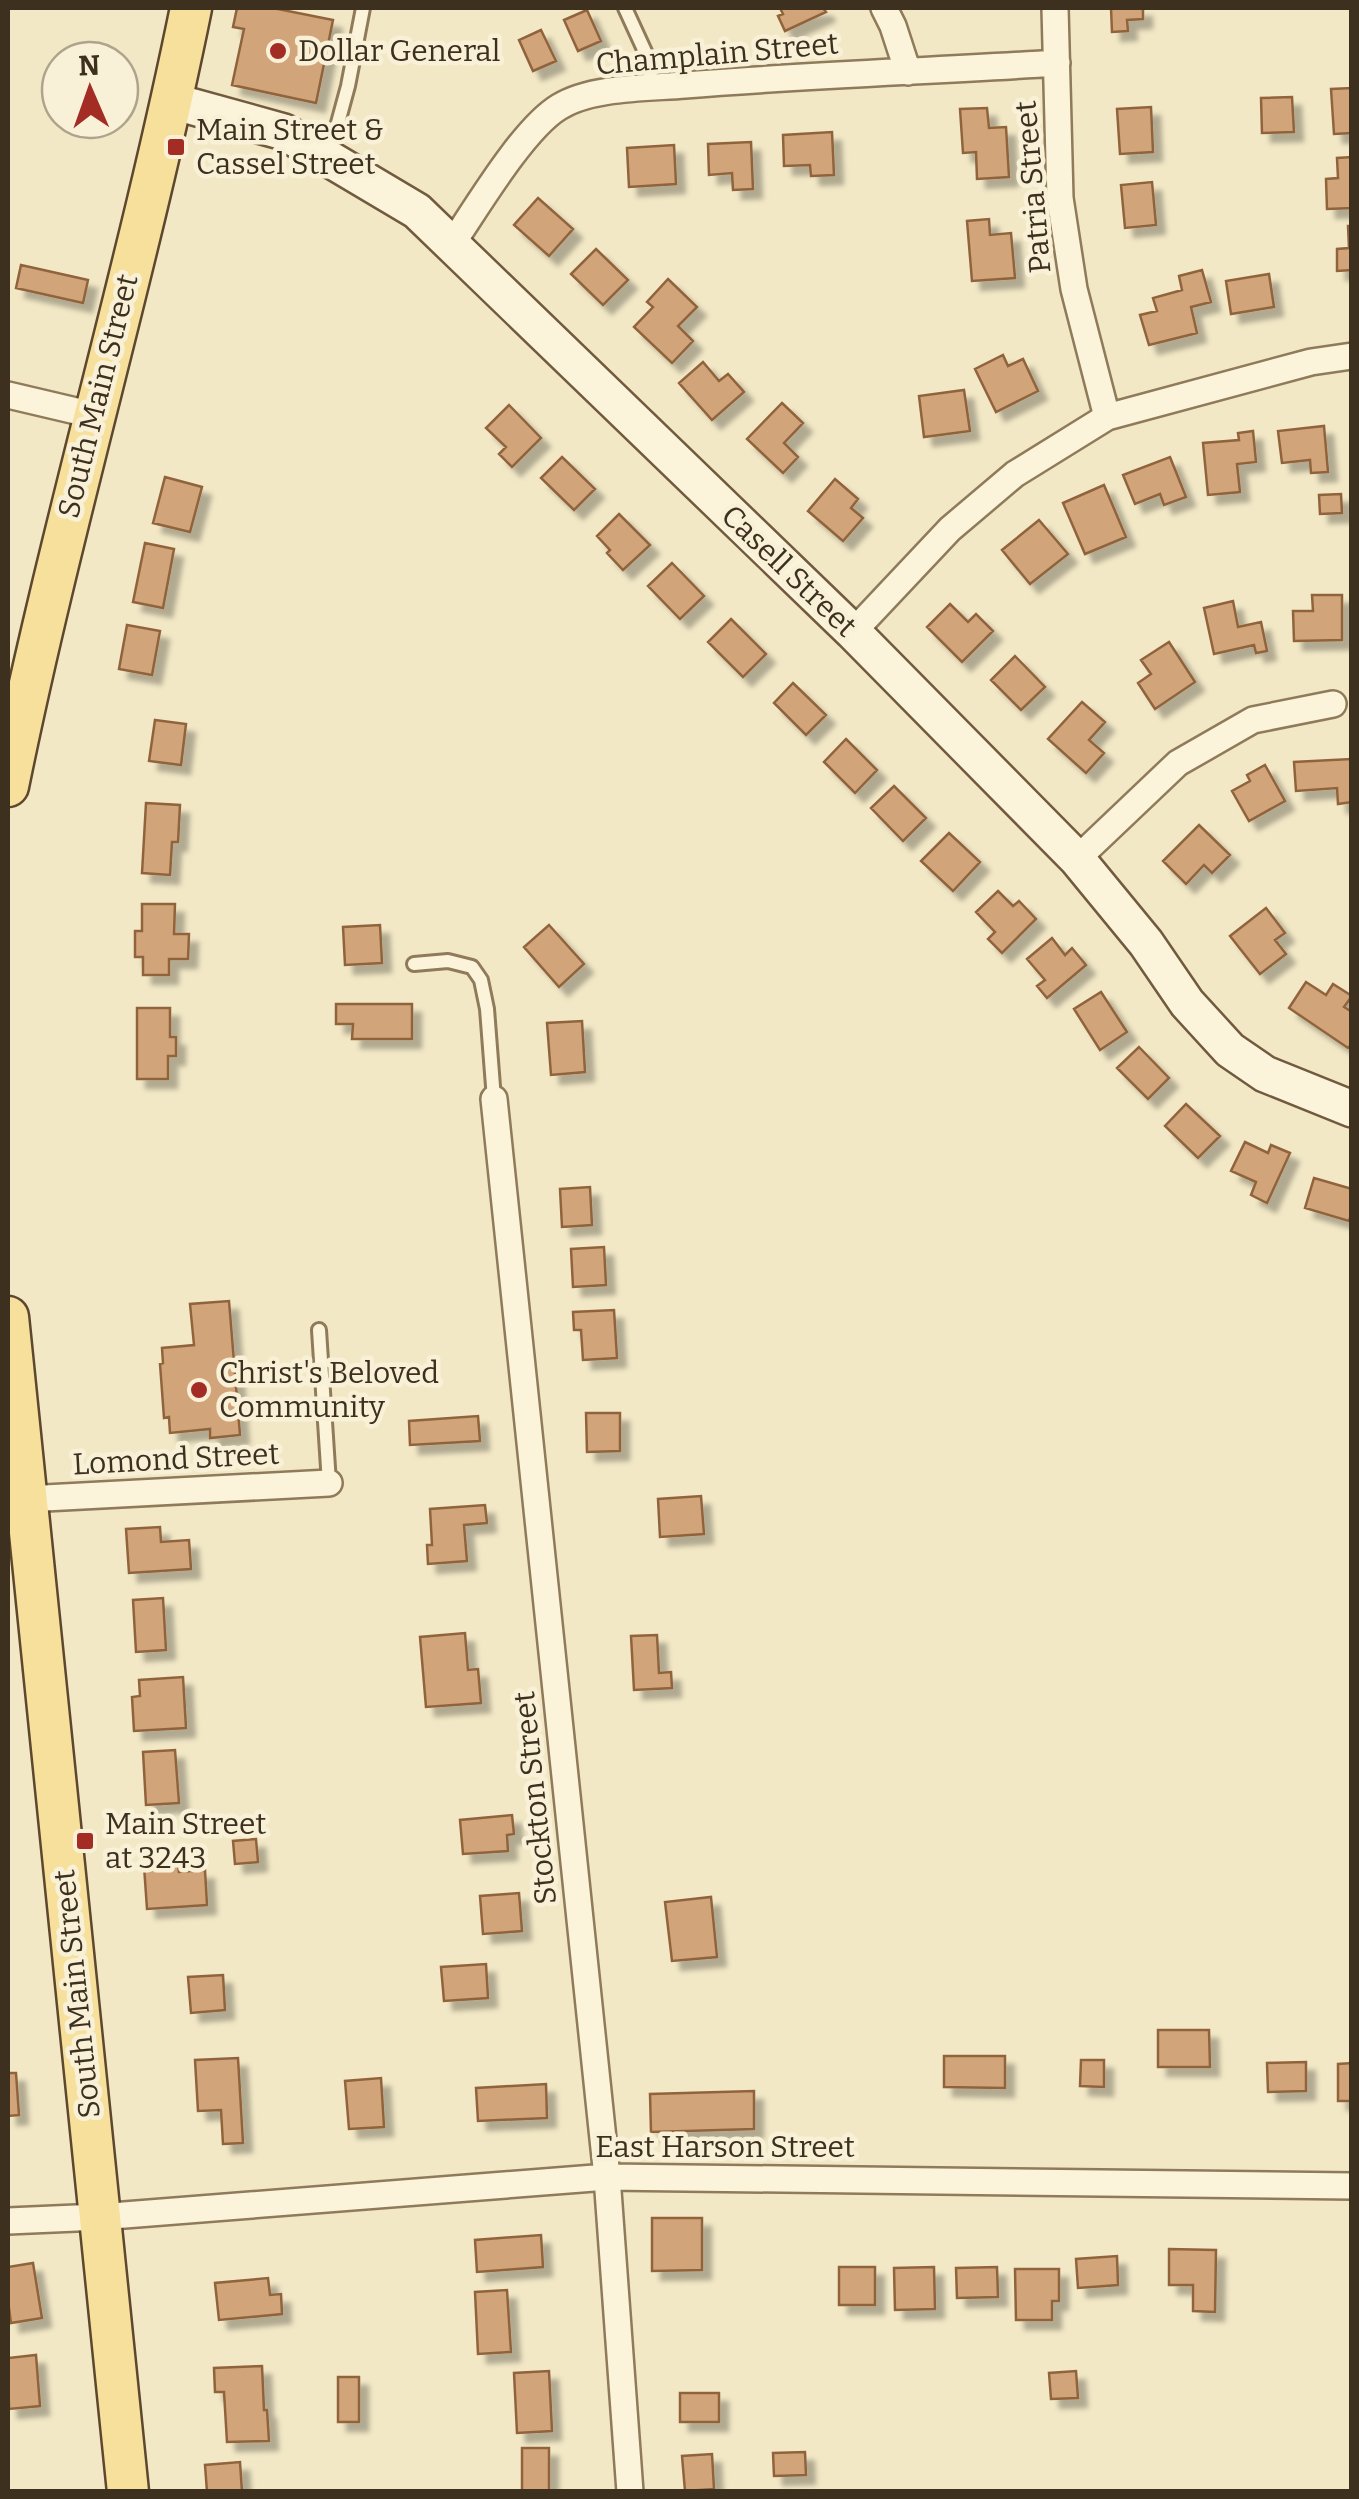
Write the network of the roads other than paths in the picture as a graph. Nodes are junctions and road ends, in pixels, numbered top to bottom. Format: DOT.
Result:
graph roads {
  1 [pos="191,8"];
  2 [pos="363,8"];
  3 [pos="625,8"];
  4 [pos="884,8"];
  5 [pos="1055,8"];
  6 [pos="1056,63"];
  7 [pos="908,72"];
  8 [pos="653,88"];
  9 [pos="172,101"];
  10 [pos="328,158"];
  11 [pos="452,244"];
  12 [pos="1352,356"];
  13 [pos="8,396"];
  14 [pos="93,416"];
  15 [pos="1107,417"];
  16 [pos="853,632"];
  17 [pos="1333,704"];
  18 [pos="8,786"];
  19 [pos="1077,859"];
  20 [pos="414,964"];
  21 [pos="494,1099"];
  22 [pos="1352,1109"];
  23 [pos="8,1317"];
  24 [pos="319,1330"];
  25 [pos="329,1483"];
  26 [pos="26,1499"];
  27 [pos="607,2177"];
  28 [pos="1352,2186"];
  29 [pos="100,2217"];
  30 [pos="8,2221"];
  31 [pos="128,2492"];
  32 [pos="630,2492"];
  1 -- 9 [label="main road, South Main Street"];
  2 -- 10 [label="lane"];
  3 -- 8 [label="lane"];
  4 -- 7 [label="street"];
  5 -- 6 [label="street, Patria Street"];
  6 -- 7 [label="street, Champlain Street"];
  6 -- 15 [label="street, Patria Street"];
  7 -- 8 [label="street, Champlain Street"];
  8 -- 11 [label="street, Champlain Street"];
  9 -- 10 [label="street, Casell Street"];
  9 -- 14 [label="main road, South Main Street"];
  10 -- 11 [label="street, Casell Street"];
  11 -- 16 [label="street, Casell Street"];
  12 -- 15 [label="street"];
  13 -- 14 [label="street"];
  14 -- 18 [label="main road, South Main Street"];
  15 -- 16 [label="street"];
  16 -- 19 [label="street, Casell Street"];
  17 -- 19 [label="street"];
  19 -- 22 [label="street, Casell Street"];
  20 -- 21 [label="lane"];
  21 -- 27 [label="street, Stockton Street"];
  23 -- 26 [label="main road, South Main Street"];
  24 -- 25 [label="lane"];
  25 -- 26 [label="street, Lomond Street"];
  26 -- 29 [label="main road, South Main Street"];
  27 -- 28 [label="street, East Harson Street"];
  27 -- 29 [label="street, East Harson Street"];
  27 -- 32 [label="street, Stockton Street"];
  29 -- 30 [label="street, East Harson Street"];
  29 -- 31 [label="main road, South Main Street"];
}
